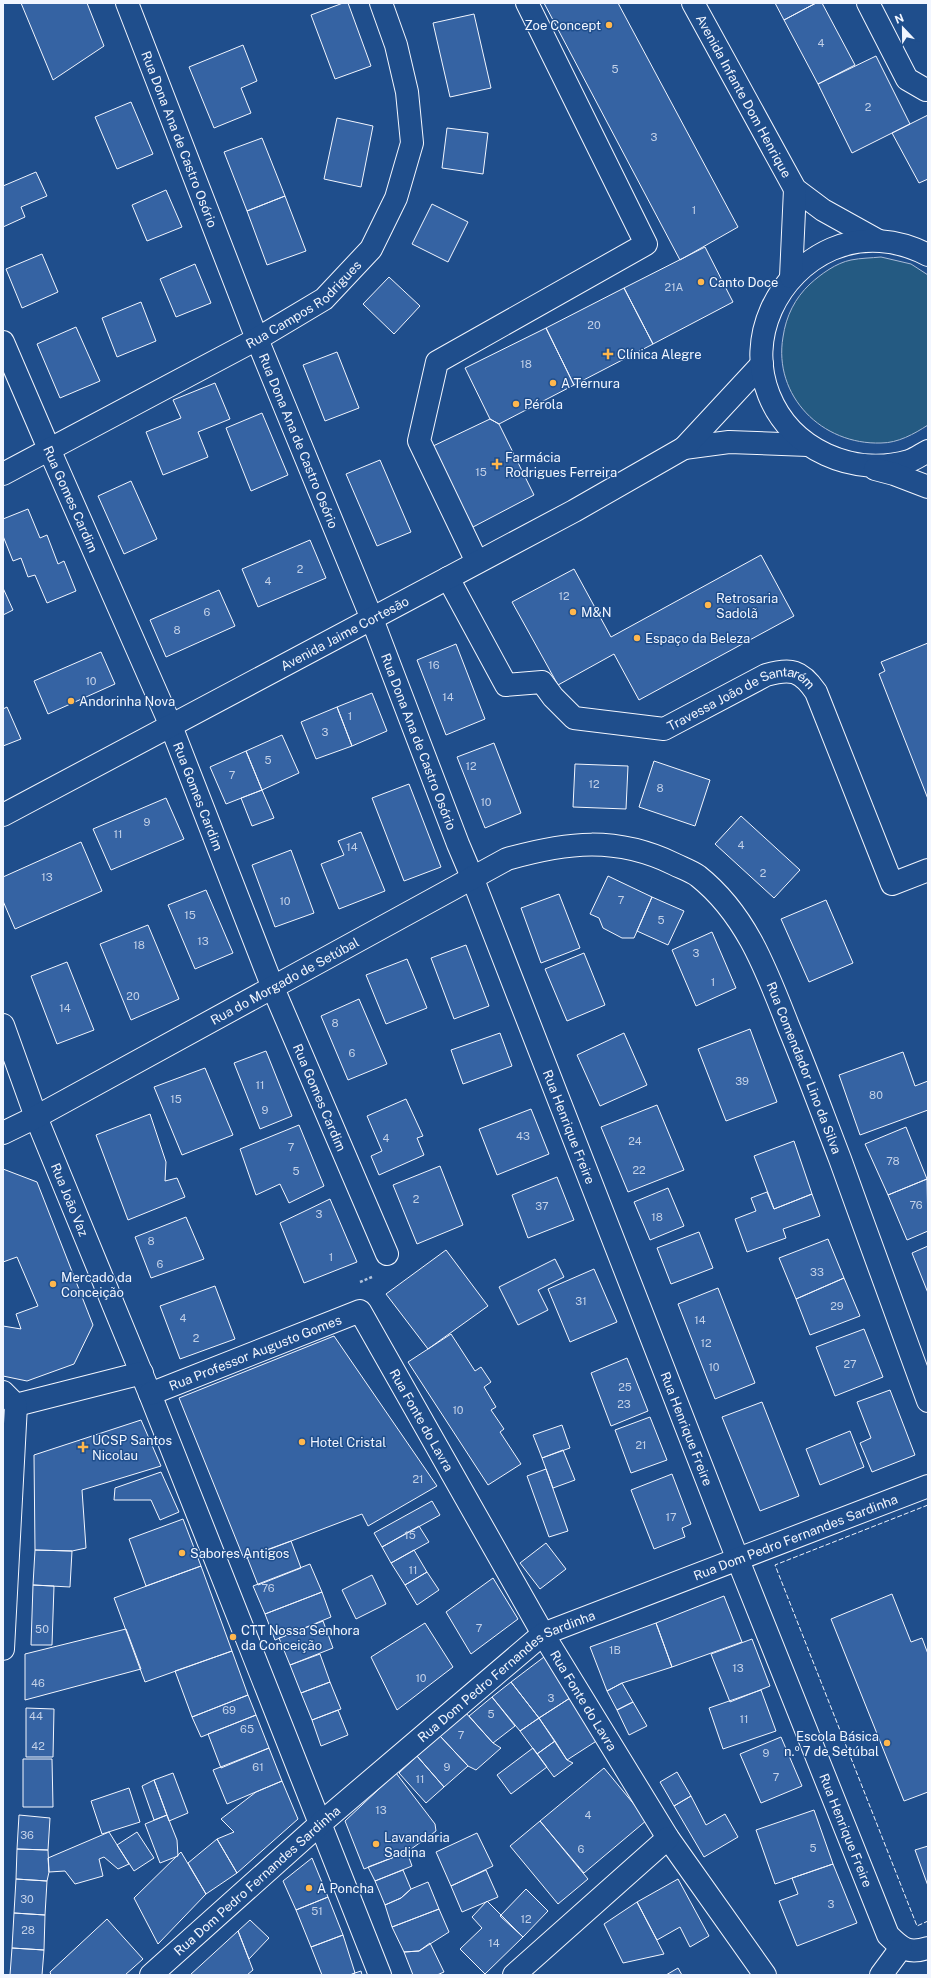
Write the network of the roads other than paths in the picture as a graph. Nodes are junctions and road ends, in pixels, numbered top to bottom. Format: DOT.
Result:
graph roads {
  1 [pos="127,3"];
  2 [pos="381,3"];
  3 [pos="527,3"];
  4 [pos="692,3"];
  5 [pos="868,3"];
  6 [pos="928,89"];
  7 [pos="795,189"];
  8 [pos="877,240"];
  9 [pos="928,255"];
  10 [pos="791,277"];
  11 [pos="256,339"];
  12 [pos="3,342"];
  13 [pos="762,364"];
  14 [pos="808,445"];
  15 [pos="684,448"];
  16 [pos="49,449"];
  17 [pos="928,452"];
  18 [pos="844,462"];
  19 [pos="3,474"];
  20 [pos="928,487"];
  21 [pos="477,562"];
  22 [pos="448,578"];
  23 [pos="372,619"];
  24 [pos="170,726"];
  25 [pos="3,815"];
  26 [pos="571,844"];
  27 [pos="928,870"];
  28 [pos="472,877"];
  29 [pos="273,988"];
  30 [pos="3,1024"];
  31 [pos="36,1117"];
  32 [pos="3,1133"];
  33 [pos="387,1254"];
  34 [pos="360,1311"];
  35 [pos="142,1373"];
  36 [pos="150,1394"];
  37 [pos="10,1398"];
  38 [pos="928,1401"];
  39 [pos="928,1486"];
  40 [pos="738,1560"];
  41 [pos="543,1634"];
  42 [pos="3,1648"];
  43 [pos="321,1823"];
  44 [pos="668,1838"];
  45 [pos="901,1948"];
  46 [pos="928,1948"];
  47 [pos="151,1975"];
  48 [pos="380,1975"];
  49 [pos="514,1975"];
  50 [pos="765,1975"];
  51 [pos="881,1975"];
  1 -- 11 [label="street, Rua Dona Ana de Castro Osório"];
  2 -- 11 [label="street, Rua Campos Rodrigues"];
  3 -- 21 [label="street"];
  4 -- 7 [label="street, Avenida Infante Dom Henrique"];
  5 -- 6 [label="street"];
  7 -- 8 [label="street, Avenida Infante Dom Henrique"];
  7 -- 10 [label="street, Avenida Infante Dom Henrique"];
  8 -- 9 [label="street"];
  8 -- 10 [label="street"];
  10 -- 13 [label="street"];
  11 -- 16 [label="street, Rua Campos Rodrigues"];
  11 -- 23 [label="street, Rua Dona Ana de Castro Osório"];
  12 -- 16 [label="street, Rua Gomes Cardim"];
  13 -- 14 [label="street"];
  13 -- 15 [label="street, Avenida Jaime Cortesão"];
  14 -- 15 [label="street, Avenida Jaime Cortesão"];
  14 -- 18 [label="street"];
  15 -- 21 [label="street, Avenida Jaime Cortesão"];
  16 -- 19 [label="street, Rua Campos Rodrigues"];
  16 -- 24 [label="street, Rua Gomes Cardim"];
  17 -- 18 [label="street"];
  18 -- 20 [label="street"];
  21 -- 22 [label="street, Avenida Jaime Cortesão"];
  22 -- 23 [label="street, Avenida Jaime Cortesão"];
  22 -- 27 [label="street, Travessa João de Santarém"];
  23 -- 24 [label="street, Avenida Jaime Cortesão"];
  23 -- 28 [label="street, Rua Dona Ana de Castro Osório"];
  24 -- 25 [label="street, Avenida Jaime Cortesão"];
  24 -- 29 [label="street, Rua Gomes Cardim"];
  26 -- 28 [label="street, Rua do Morgado de Setúbal"];
  26 -- 38 [label="street, Rua Comendador Lino da Silva"];
  28 -- 29 [label="street, Rua do Morgado de Setúbal"];
  28 -- 40 [label="street, Rua Henrique Freire"];
  29 -- 31 [label="street, Rua do Morgado de Setúbal"];
  29 -- 33 [label="street, Rua Gomes Cardim"];
  30 -- 31 [label="street, Rua João Vaz"];
  31 -- 32 [label="street, Rua do Morgado de Setúbal"];
  31 -- 35 [label="street, Rua João Vaz"];
  34 -- 36 [label="street, Rua Professor Augusto Gomes"];
  34 -- 41 [label="street, Rua Fonte do Lavra"];
  35 -- 36 [label="street, Rua João Vaz"];
  35 -- 37 [label="street"];
  36 -- 43 [label="street, Rua João Vaz"];
  37 -- 42 [label="street"];
  39 -- 40 [label="street, Rua Dom Pedro Fernandes Sardinha"];
  40 -- 41 [label="street, Rua Dom Pedro Fernandes Sardinha"];
  40 -- 45 [label="street, Rua Henrique Freire"];
  41 -- 43 [label="street, Rua Dom Pedro Fernandes Sardinha"];
  41 -- 44 [label="street, Rua Fonte do Lavra"];
  43 -- 47 [label="street, Rua Dom Pedro Fernandes Sardinha"];
  43 -- 48 [label="street, Rua João Vaz"];
  44 -- 49 [label="street"];
  44 -- 50 [label="street, Rua Fonte do Lavra"];
  45 -- 46 [label="street"];
  45 -- 51 [label="street"];
}
